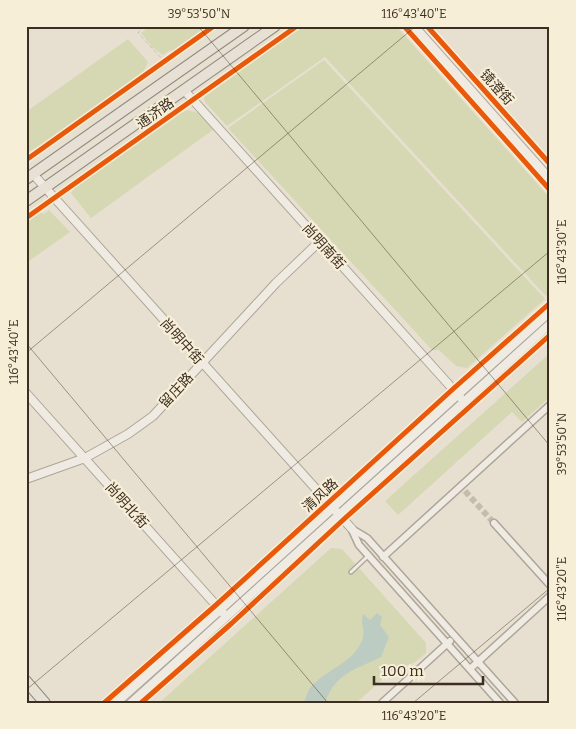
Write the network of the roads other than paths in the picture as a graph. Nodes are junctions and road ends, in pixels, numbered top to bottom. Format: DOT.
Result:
graph roads {
  1 [pos="244,26"];
  2 [pos="275,26"];
  3 [pos="414,26"];
  4 [pos="184,90"];
  5 [pos="30,176"];
  6 [pos="550,179"];
  7 [pos="46,188"];
  8 [pos="26,201"];
  9 [pos="320,241"];
  10 [pos="547,314"];
  11 [pos="550,324"];
  12 [pos="202,363"];
  13 [pos="26,393"];
  14 [pos="458,395"];
  15 [pos="464,402"];
  16 [pos="550,406"];
  17 [pos="85,458"];
  18 [pos="26,479"];
  19 [pos="331,508"];
  20 [pos="338,515"];
  21 [pos="494,523"];
  22 [pos="352,529"];
  23 [pos="368,556"];
  24 [pos="383,557"];
  25 [pos="351,572"];
  26 [pos="550,585"];
  27 [pos="550,596"];
  28 [pos="221,610"];
  29 [pos="227,617"];
  30 [pos="455,636"];
  31 [pos="447,643"];
  32 [pos="478,661"];
  33 [pos="470,669"];
  34 [pos="26,681"];
  35 [pos="45,703"];
  36 [pos="116,703"];
  37 [pos="131,703"];
  38 [pos="382,703"];
  39 [pos="500,703"];
  40 [pos="515,703"];
  1 -- 5 [label="main road, 通济路"];
  2 -- 4 [label="main road, 通济路"];
  3 -- 6 [label="street, 镜澄街"];
  4 -- 7 [label="main road, 通济路"];
  4 -- 9 [label="street, 尚明南街"];
  5 -- 7 [label="street, 尚明中街"];
  7 -- 8 [label="main road, 通济路"];
  7 -- 12 [label="street, 尚明中街"];
  9 -- 12 [label="street, 留庄路"];
  9 -- 14 [label="street, 尚明南街"];
  10 -- 11 [label="street"];
  10 -- 14 [label="street, 清风路"];
  11 -- 15 [label="street, 清风路"];
  12 -- 17 [label="street, 留庄路"];
  12 -- 19 [label="street, 尚明中街"];
  13 -- 17 [label="street, 尚明北街"];
  14 -- 15 [label="street, 尚明南街"];
  14 -- 19 [label="street, 清风路"];
  15 -- 20 [label="street, 清风路"];
  16 -- 24 [label="street"];
  17 -- 18 [label="street, 留庄路"];
  17 -- 28 [label="street, 尚明北街"];
  19 -- 20 [label="street, 尚明中街"];
  19 -- 28 [label="street, 清风路"];
  20 -- 22 [label="street, 尚明中街"];
  20 -- 29 [label="street, 清风路"];
  21 -- 26 [label="street"];
  22 -- 23 [label="street"];
  22 -- 24 [label="street"];
  23 -- 25 [label="lane"];
  23 -- 31 [label="street"];
  24 -- 30 [label="street"];
  27 -- 32 [label="street"];
  28 -- 29 [label="street, 尚明北街"];
  28 -- 36 [label="street, 清风路"];
  29 -- 37 [label="street, 清风路"];
  30 -- 31 [label="street"];
  30 -- 32 [label="street"];
  31 -- 33 [label="street"];
  31 -- 38 [label="street"];
  32 -- 33 [label="street"];
  32 -- 40 [label="street"];
  33 -- 39 [label="street"];
  34 -- 35 [label="main road"];
}
